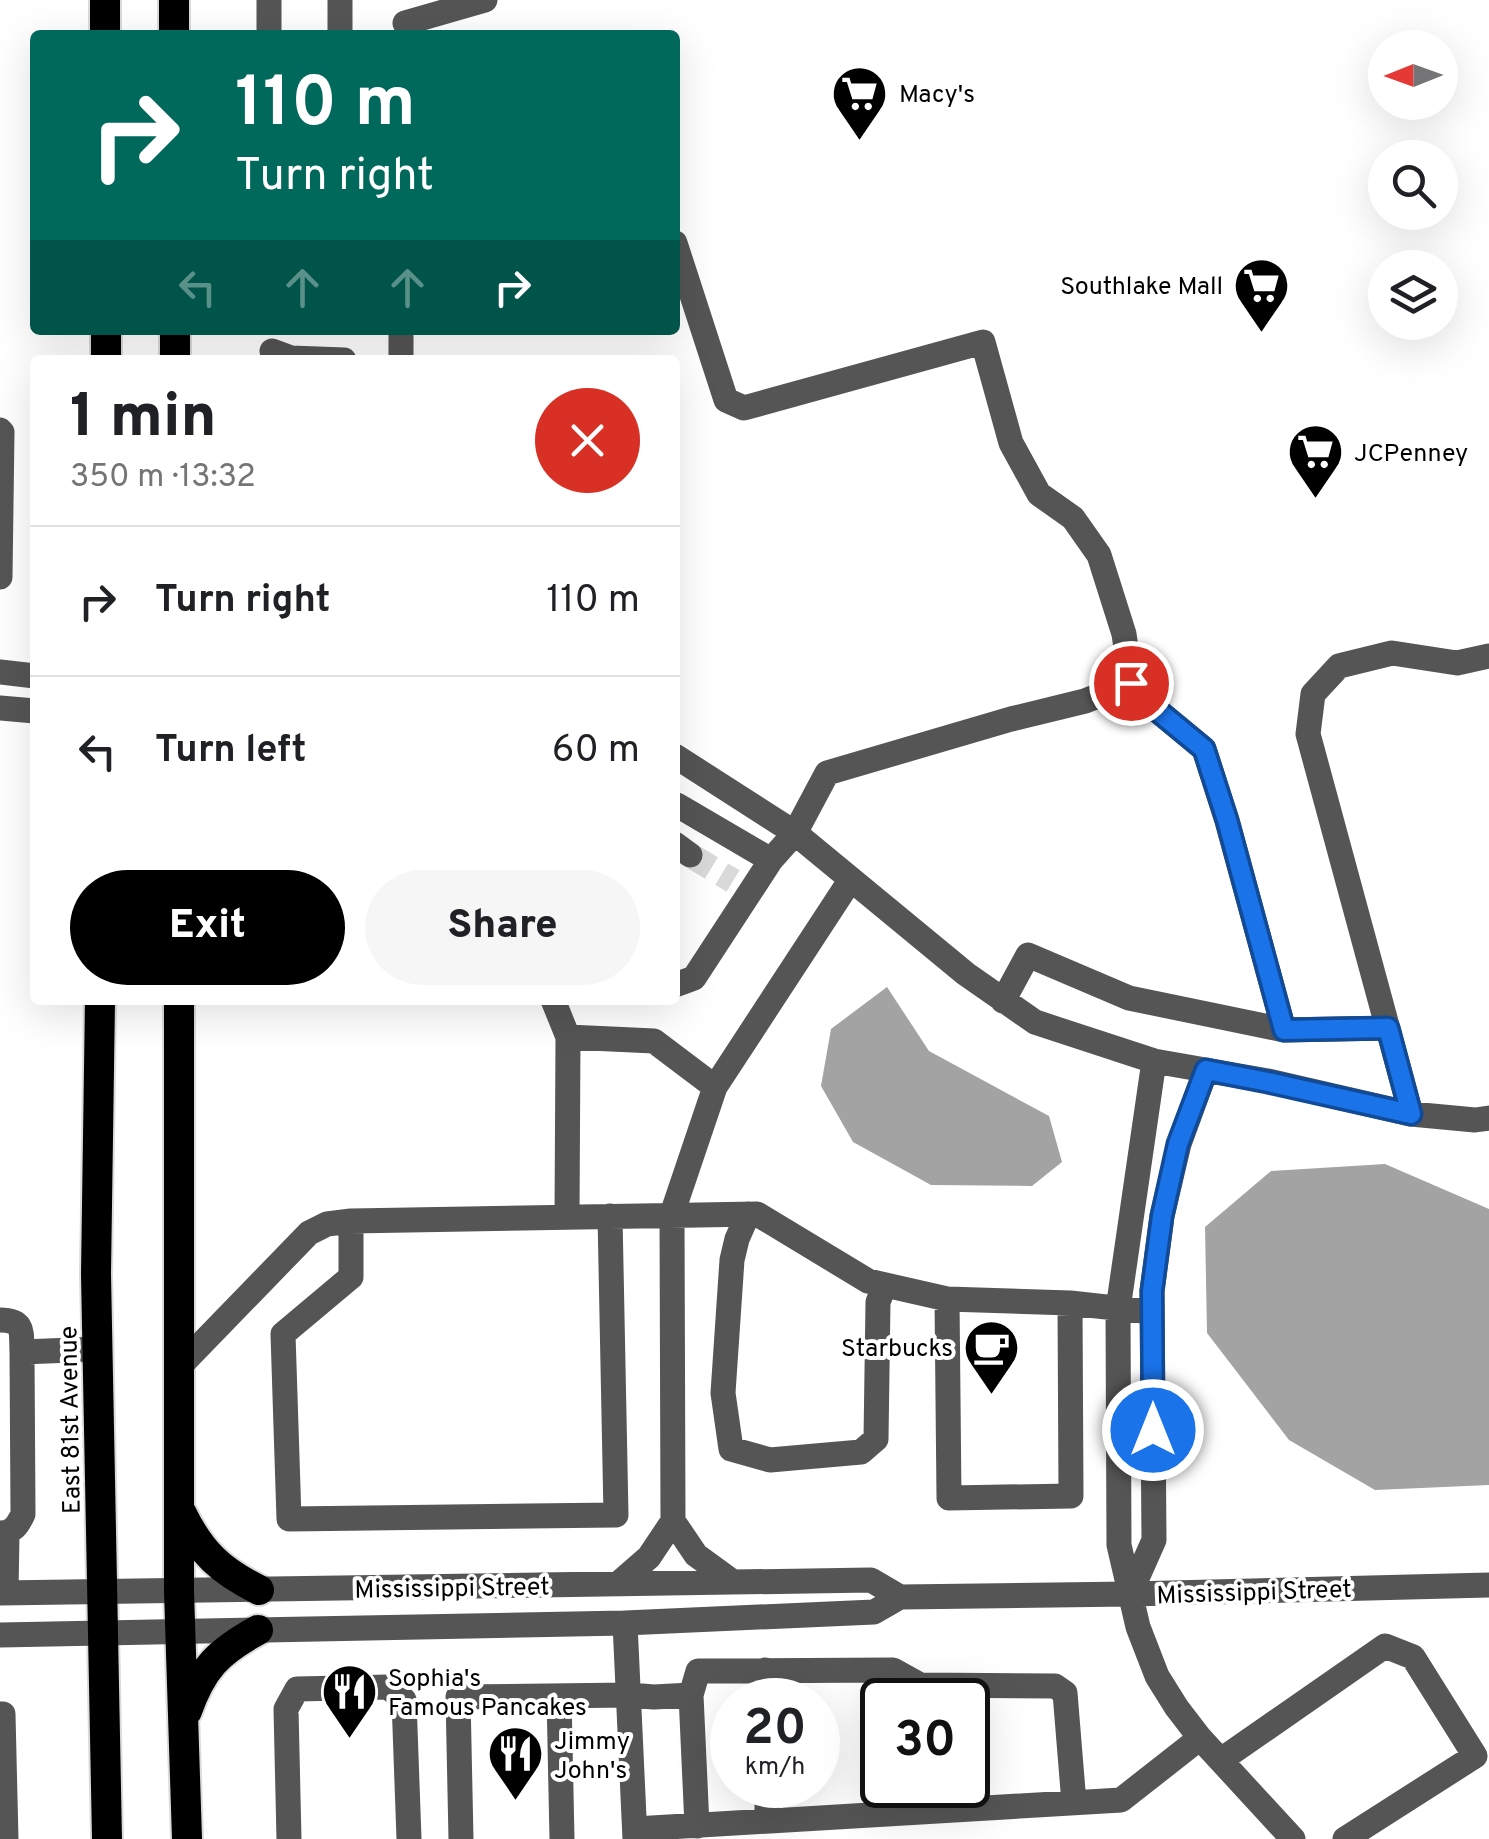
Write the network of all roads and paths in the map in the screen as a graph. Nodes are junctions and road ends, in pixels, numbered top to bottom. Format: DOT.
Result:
graph roads {
  1 [pos="105,0"];
  2 [pos="174,0"];
  3 [pos="268,0"];
  4 [pos="340,0"];
  5 [pos="485,0"];
  6 [pos="405,19"];
  7 [pos="105,30"];
  8 [pos="174,30"];
  9 [pos="269,30"];
  10 [pos="340,30"];
  11 [pos="680,258"];
  12 [pos="0,430"];
  13 [pos="0,577"];
  14 [pos="1489,656"];
  15 [pos="0,672"];
  16 [pos="30,675"];
  17 [pos="1131,683"];
  18 [pos="0,708"];
  19 [pos="30,711"];
  20 [pos="685,763"];
  21 [pos="680,808"];
  22 [pos="795,833"];
  23 [pos="771,860"];
  24 [pos="851,878"];
  25 [pos="680,983"];
  26 [pos="1003,1000"];
  27 [pos="100,1005"];
  28 [pos="178,1005"];
  29 [pos="555,1005"];
  30 [pos="1388,1028"];
  31 [pos="1284,1030"];
  32 [pos="568,1037"];
  33 [pos="1154,1061"];
  34 [pos="1206,1070"];
  35 [pos="715,1087"];
  36 [pos="1411,1114"];
  37 [pos="1484,1122"];
  38 [pos="672,1214"];
  39 [pos="748,1214"];
  40 [pos="610,1216"];
  41 [pos="567,1217"];
  42 [pos="351,1221"];
  43 [pos="885,1285"];
  44 [pos="947,1299"];
  45 [pos="1070,1303"];
  46 [pos="1118,1309"];
  47 [pos="1152,1312"];
  48 [pos="0,1320"];
  49 [pos="98,1350"];
  50 [pos="22,1352"];
  51 [pos="179,1366"];
  52 [pos="180,1508"];
  53 [pos="672,1521"];
  54 [pos="4,1533"];
  55 [pos="733,1582"];
  56 [pos="618,1584"];
  57 [pos="1489,1586"];
  58 [pos="259,1590"];
  59 [pos="102,1592"];
  60 [pos="180,1592"];
  61 [pos="3,1593"];
  62 [pos="1130,1594"];
  63 [pos="900,1597"];
  64 [pos="625,1623"];
  65 [pos="258,1630"];
  66 [pos="180,1632"];
  67 [pos="102,1633"];
  68 [pos="0,1635"];
  69 [pos="766,1670"];
  70 [pos="766,1678"];
  71 [pos="903,1678"];
  72 [pos="990,1689"];
  73 [pos="628,1695"];
  74 [pos="691,1695"];
  75 [pos="559,1696"];
  76 [pos="0,1714"];
  77 [pos="183,1724"];
  78 [pos="1200,1738"];
  79 [pos="1221,1760"];
  80 [pos="1074,1802"];
  81 [pos="767,1808"];
  82 [pos="767,1821"];
  83 [pos="836,1828"];
  84 [pos="703,1830"];
  85 [pos="635,1834"];
  86 [pos="6,1839"];
  87 [pos="106,1839"];
  88 [pos="187,1839"];
  89 [pos="289,1839"];
  90 [pos="409,1839"];
  91 [pos="460,1839"];
  92 [pos="562,1839"];
  93 [pos="1292,1839"];
  94 [pos="1345,1839"];
  1 -- 7 [label="highway"];
  2 -- 8 [label="highway"];
  3 -- 9 [label="street"];
  4 -- 10 [label="street"];
  5 -- 6 [label="street"];
  11 -- 17 [label="street"];
  12 -- 13 [label="street"];
  14 -- 30 [label="street"];
  15 -- 16 [label="street"];
  17 -- 22 [label="street"];
  17 -- 31 [label="street"];
  18 -- 19 [label="street"];
  20 -- 22 [label="street"];
  21 -- 23 [label="street"];
  22 -- 23 [label="street"];
  22 -- 24 [label="street"];
  23 -- 25 [label="street"];
  24 -- 26 [label="street"];
  24 -- 35 [label="street"];
  26 -- 31 [label="street"];
  26 -- 33 [label="street"];
  27 -- 49 [label="highway, East 81st Avenue"];
  28 -- 51 [label="highway"];
  29 -- 32 [label="street"];
  30 -- 31 [label="street"];
  30 -- 36 [label="street"];
  32 -- 35 [label="street"];
  32 -- 41 [label="street"];
  33 -- 34 [label="street"];
  33 -- 46 [label="street"];
  34 -- 36 [label="street"];
  34 -- 47 [label="street"];
  35 -- 38 [label="street"];
  36 -- 37 [label="street"];
  38 -- 39 [label="street"];
  38 -- 40 [label="street"];
  38 -- 53 [label="street"];
  39 -- 43 [label="street"];
  39 -- 43 [label="street"];
  40 -- 41 [label="street"];
  40 -- 42 [label="street"];
  41 -- 42 [label="street"];
  42 -- 51 [label="street"];
  43 -- 44 [label="street"];
  44 -- 45 [label="street"];
  44 -- 45 [label="street"];
  45 -- 46 [label="street"];
  46 -- 47 [label="street"];
  46 -- 62 [label="street"];
  47 -- 62 [label="street"];
  48 -- 50 [label="street"];
  49 -- 50 [label="street"];
  49 -- 59 [label="highway, East 81st Avenue"];
  50 -- 54 [label="street"];
  51 -- 52 [label="highway"];
  52 -- 58 [label="highway"];
  52 -- 60 [label="highway"];
  53 -- 55 [label="street"];
  53 -- 56 [label="street"];
  54 -- 61 [label="street"];
  55 -- 56 [label="street, Mississippi Street"];
  55 -- 63 [label="street, Mississippi Street"];
  56 -- 58 [label="street, Mississippi Street"];
  57 -- 62 [label="street, Mississippi Street"];
  58 -- 60 [label="street, Mississippi Street"];
  59 -- 60 [label="street, Mississippi Street"];
  59 -- 61 [label="street, Mississippi Street"];
  59 -- 67 [label="highway, East 81st Avenue"];
  60 -- 66 [label="highway"];
  62 -- 63 [label="street, Mississippi Street"];
  62 -- 78 [label="street"];
  63 -- 64 [label="street, Mississippi Street"];
  64 -- 65 [label="street, Mississippi Street"];
  64 -- 73 [label="street"];
  65 -- 66 [label="street, Mississippi Street"];
  65 -- 77 [label="highway"];
  66 -- 67 [label="street, Mississippi Street"];
  66 -- 77 [label="highway"];
  67 -- 68 [label="street, Mississippi Street"];
  67 -- 87 [label="highway, East 81st Avenue"];
  69 -- 70 [label="street"];
  69 -- 71 [label="street"];
  69 -- 74 [label="street"];
  72 -- 80 [label="street"];
  73 -- 74 [label="street"];
  73 -- 75 [label="street"];
  73 -- 85 [label="street"];
  74 -- 84 [label="street"];
  75 -- 91 [label="street"];
  75 -- 92 [label="street"];
  76 -- 86 [label="street"];
  77 -- 88 [label="highway"];
  78 -- 79 [label="street"];
  78 -- 80 [label="street"];
  79 -- 93 [label="street"];
  79 -- 94 [label="street"];
  80 -- 83 [label="street"];
  81 -- 82 [label="street"];
  82 -- 83 [label="street"];
  82 -- 84 [label="street"];
  84 -- 85 [label="street"];
  89 -- 90 [label="street"];
}
